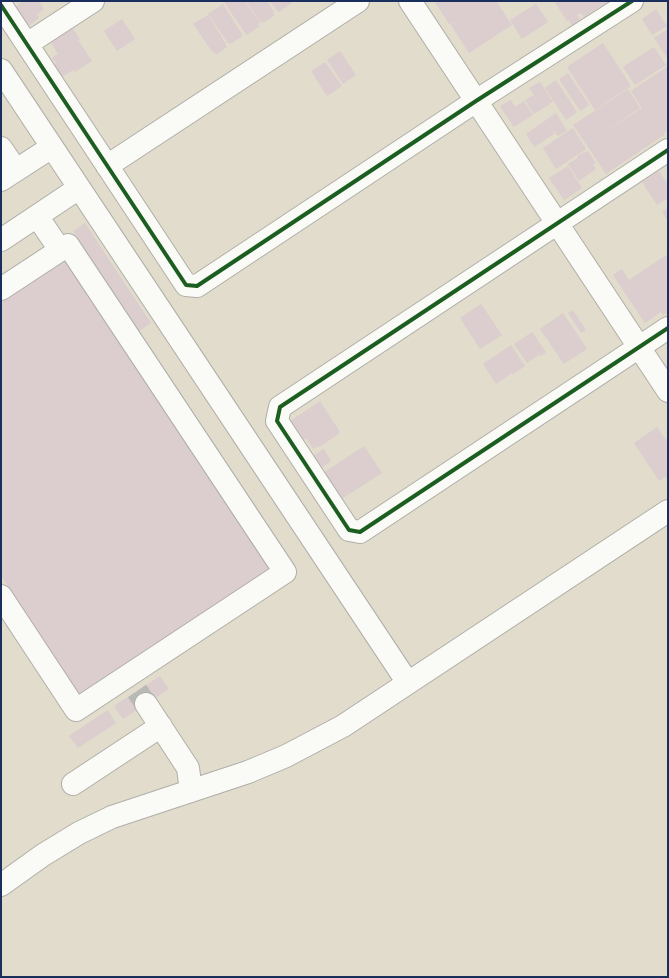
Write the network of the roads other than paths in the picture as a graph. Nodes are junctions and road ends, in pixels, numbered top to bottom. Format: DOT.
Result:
graph roads {
  1 [pos="93,1"];
  2 [pos="358,1"];
  3 [pos="410,1"];
  4 [pos="632,1"];
  5 [pos="1,5"];
  6 [pos="27,44"];
  7 [pos="1,70"];
  8 [pos="476,101"];
  9 [pos="52,147"];
  10 [pos="1,148"];
  11 [pos="668,150"];
  12 [pos="108,166"];
  13 [pos="9,175"];
  14 [pos="79,188"];
  15 [pos="37,216"];
  16 [pos="557,224"];
  17 [pos="4,232"];
  18 [pos="60,250"];
  19 [pos="1,289"];
  20 [pos="668,328"];
  21 [pos="639,347"];
  22 [pos="668,391"];
  23 [pos="668,511"];
  24 [pos="1,596"];
  25 [pos="408,683"];
  26 [pos="137,690"];
  27 [pos="161,726"];
  28 [pos="73,784"];
  29 [pos="191,791"];
  30 [pos="1,885"];
  1 -- 6 [label="street"];
  2 -- 12 [label="street"];
  3 -- 8 [label="street"];
  4 -- 8 [label="street"];
  5 -- 6 [label="street"];
  6 -- 12 [label="street"];
  7 -- 9 [label="street"];
  8 -- 12 [label="street"];
  8 -- 16 [label="street"];
  9 -- 13 [label="street"];
  9 -- 14 [label="street"];
  10 -- 13 [label="street"];
  11 -- 16 [label="street"];
  14 -- 15 [label="street"];
  14 -- 25 [label="street"];
  15 -- 17 [label="street"];
  15 -- 18 [label="street"];
  16 -- 21 [label="street"];
  16 -- 21 [label="street"];
  18 -- 19 [label="street"];
  18 -- 26 [label="street"];
  20 -- 21 [label="street"];
  21 -- 22 [label="street"];
  23 -- 25 [label="street"];
  24 -- 26 [label="street"];
  25 -- 29 [label="street"];
  26 -- 27 [label="street"];
  27 -- 28 [label="street"];
  27 -- 29 [label="street"];
  29 -- 30 [label="street"];
}
